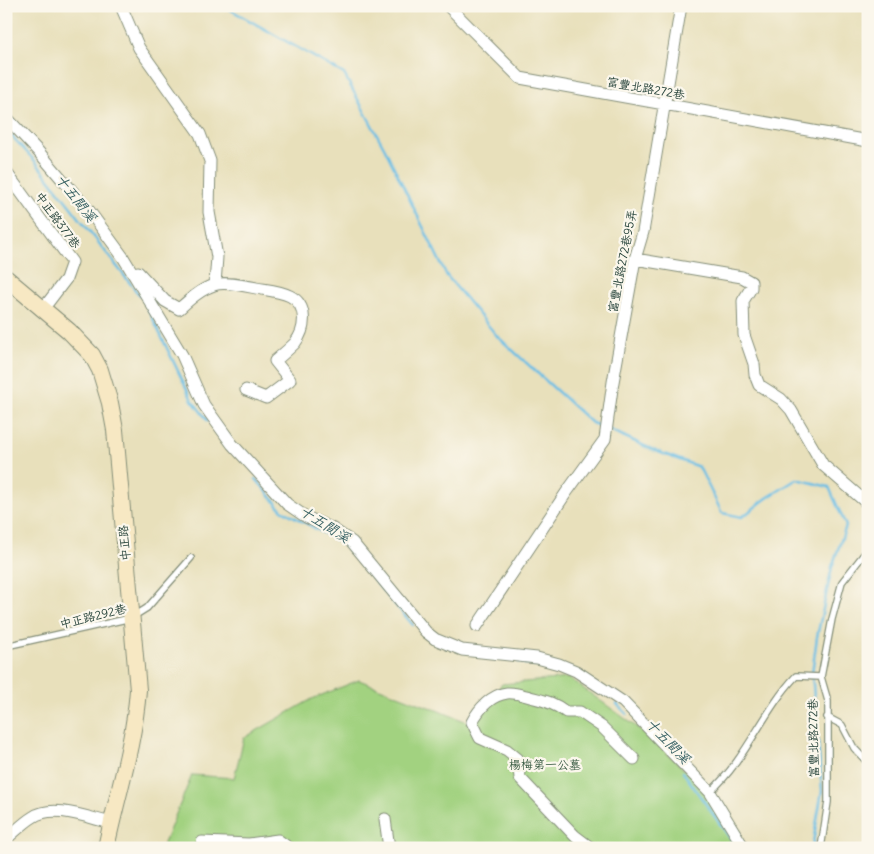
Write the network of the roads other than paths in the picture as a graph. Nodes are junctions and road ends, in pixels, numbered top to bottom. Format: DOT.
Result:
graph roads {
  1 [pos="121,6"];
  2 [pos="448,6"];
  3 [pos="681,6"];
  4 [pos="664,106"];
  5 [pos="6,118"];
  6 [pos="868,141"];
  7 [pos="6,172"];
  8 [pos="11,187"];
  9 [pos="123,257"];
  10 [pos="635,259"];
  11 [pos="6,278"];
  12 [pos="215,284"];
  13 [pos="43,310"];
  14 [pos="246,390"];
  15 [pos="868,504"];
  16 [pos="868,549"];
  17 [pos="191,558"];
  18 [pos="131,618"];
  19 [pos="477,626"];
  20 [pos="6,646"];
  21 [pos="820,677"];
  22 [pos="827,717"];
  23 [pos="634,758"];
  24 [pos="868,763"];
  25 [pos="710,792"];
  26 [pos="385,819"];
  27 [pos="111,823"];
  28 [pos="6,839"];
  29 [pos="202,842"];
  30 [pos="6,845"];
  31 [pos="12,848"];
  32 [pos="106,848"];
  33 [pos="289,848"];
  34 [pos="389,848"];
  35 [pos="591,848"];
  36 [pos="744,848"];
  37 [pos="821,848"];
  1 -- 12 [label="street"];
  2 -- 4 [label="street, 富豐北路272巷"];
  3 -- 4 [label="street, 富豐北路272巷95弄"];
  4 -- 6 [label="street, 富豐北路272巷"];
  4 -- 10 [label="street, 富豐北路272巷95弄"];
  5 -- 9 [label="street"];
  7 -- 8 [label="street, 中正路377巷"];
  8 -- 13 [label="street, 中正路377巷"];
  9 -- 12 [label="street"];
  9 -- 25 [label="street"];
  10 -- 15 [label="street"];
  10 -- 19 [label="street, 富豐北路272巷95弄"];
  11 -- 13 [label="street, 中正路"];
  12 -- 14 [label="street"];
  13 -- 18 [label="street, 中正路"];
  16 -- 21 [label="lane, 富豐北路272巷"];
  17 -- 18 [label="lane, 中正路292巷"];
  18 -- 20 [label="lane, 中正路292巷"];
  18 -- 27 [label="street, 中正路"];
  21 -- 22 [label="lane, 富豐北路272巷"];
  21 -- 25 [label="lane"];
  22 -- 24 [label="lane"];
  22 -- 37 [label="lane, 富豐北路272巷"];
  23 -- 35 [label="street"];
  25 -- 36 [label="street"];
  26 -- 34 [label="street"];
  27 -- 28 [label="street"];
  27 -- 32 [label="street, 中正路"];
  29 -- 33 [label="street"];
  30 -- 31 [label="lane"];
}
